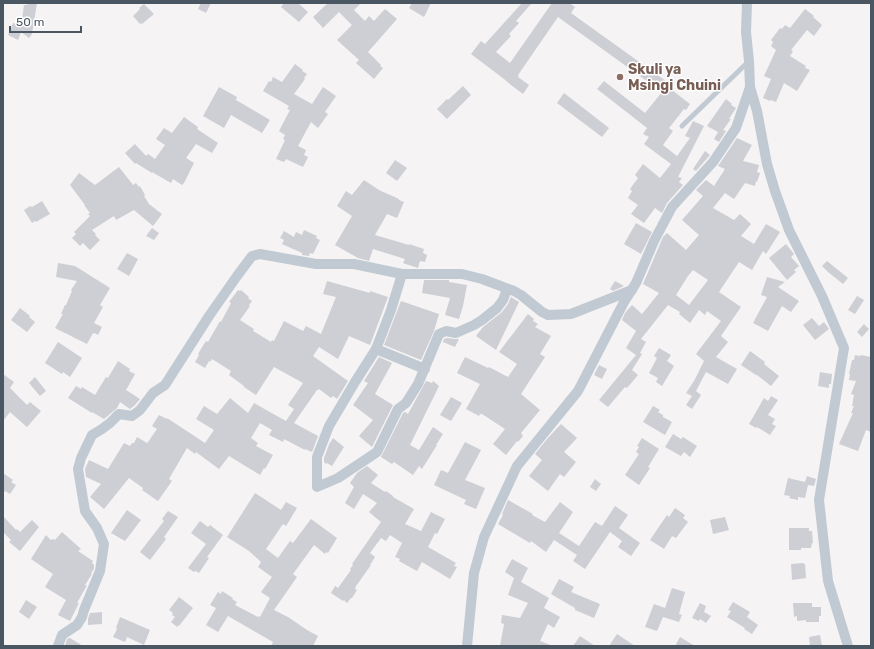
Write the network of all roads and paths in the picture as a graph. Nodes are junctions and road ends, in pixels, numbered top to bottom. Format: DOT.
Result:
graph roads {
  1 [pos="747,3"];
  2 [pos="749,61"];
  3 [pos="750,87"];
  4 [pos="682,126"];
  5 [pos="402,274"];
  6 [pos="507,289"];
  7 [pos="632,290"];
  8 [pos="376,349"];
  9 [pos="425,369"];
  10 [pos="58,646"];
  11 [pos="467,646"];
  12 [pos="848,646"];
  1 -- 2 [label="street"];
  2 -- 3 [label="street"];
  2 -- 4 [label="lane"];
  3 -- 7 [label="street"];
  3 -- 12 [label="street"];
  5 -- 6 [label="street"];
  5 -- 8 [label="street"];
  5 -- 10 [label="street"];
  6 -- 7 [label="street"];
  6 -- 9 [label="street"];
  7 -- 11 [label="street"];
  8 -- 9 [label="street"];
  8 -- 9 [label="street"];
}
